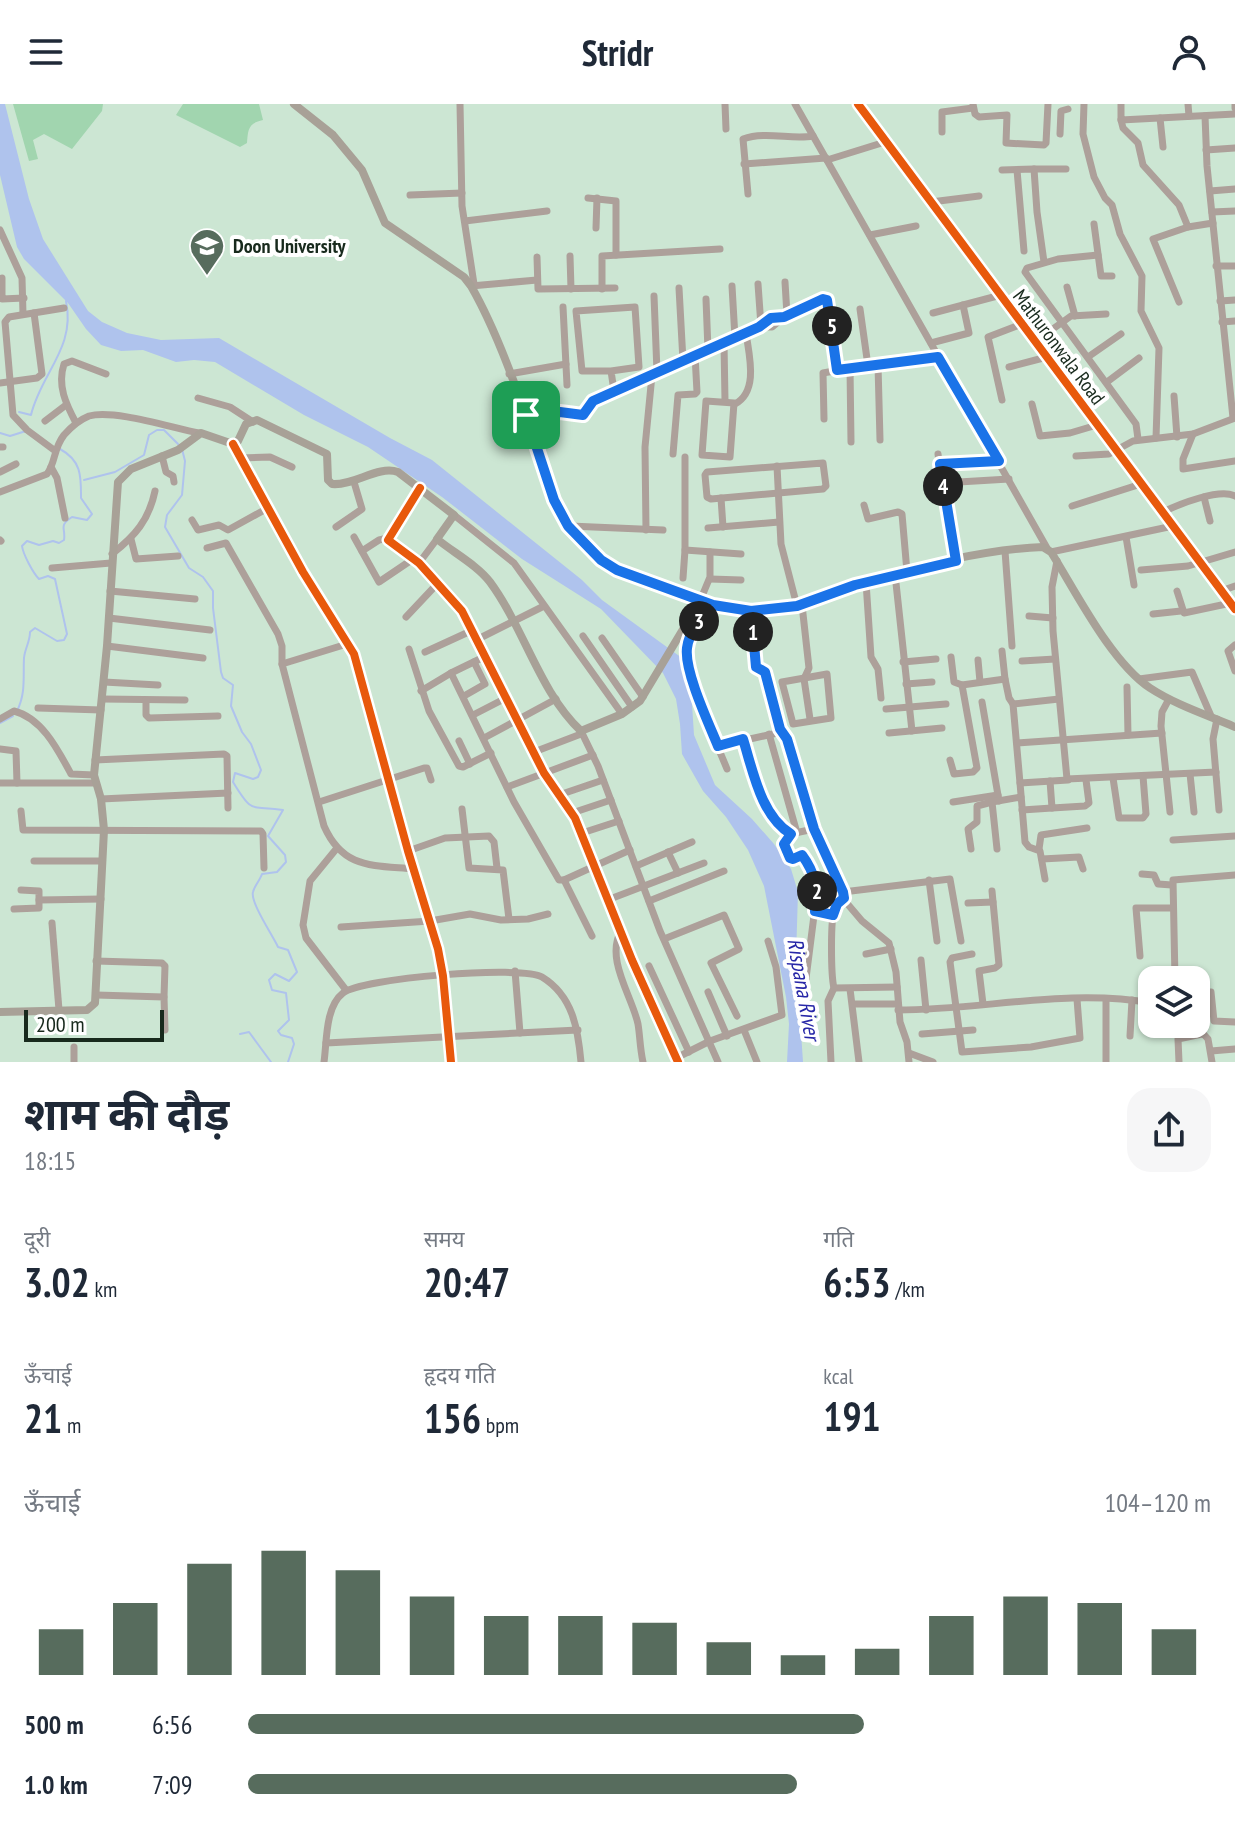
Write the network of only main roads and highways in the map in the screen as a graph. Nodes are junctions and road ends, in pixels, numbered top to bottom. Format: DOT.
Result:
graph roads {
  1 [pos="294,104"];
  2 [pos="700,601"];
  3 [pos="1235,727"];
  4 [pos="0,1012"];
  1 -- 2 [label="main road"];
  2 -- 3 [label="main road"];
  2 -- 4 [label="main road"];
}
